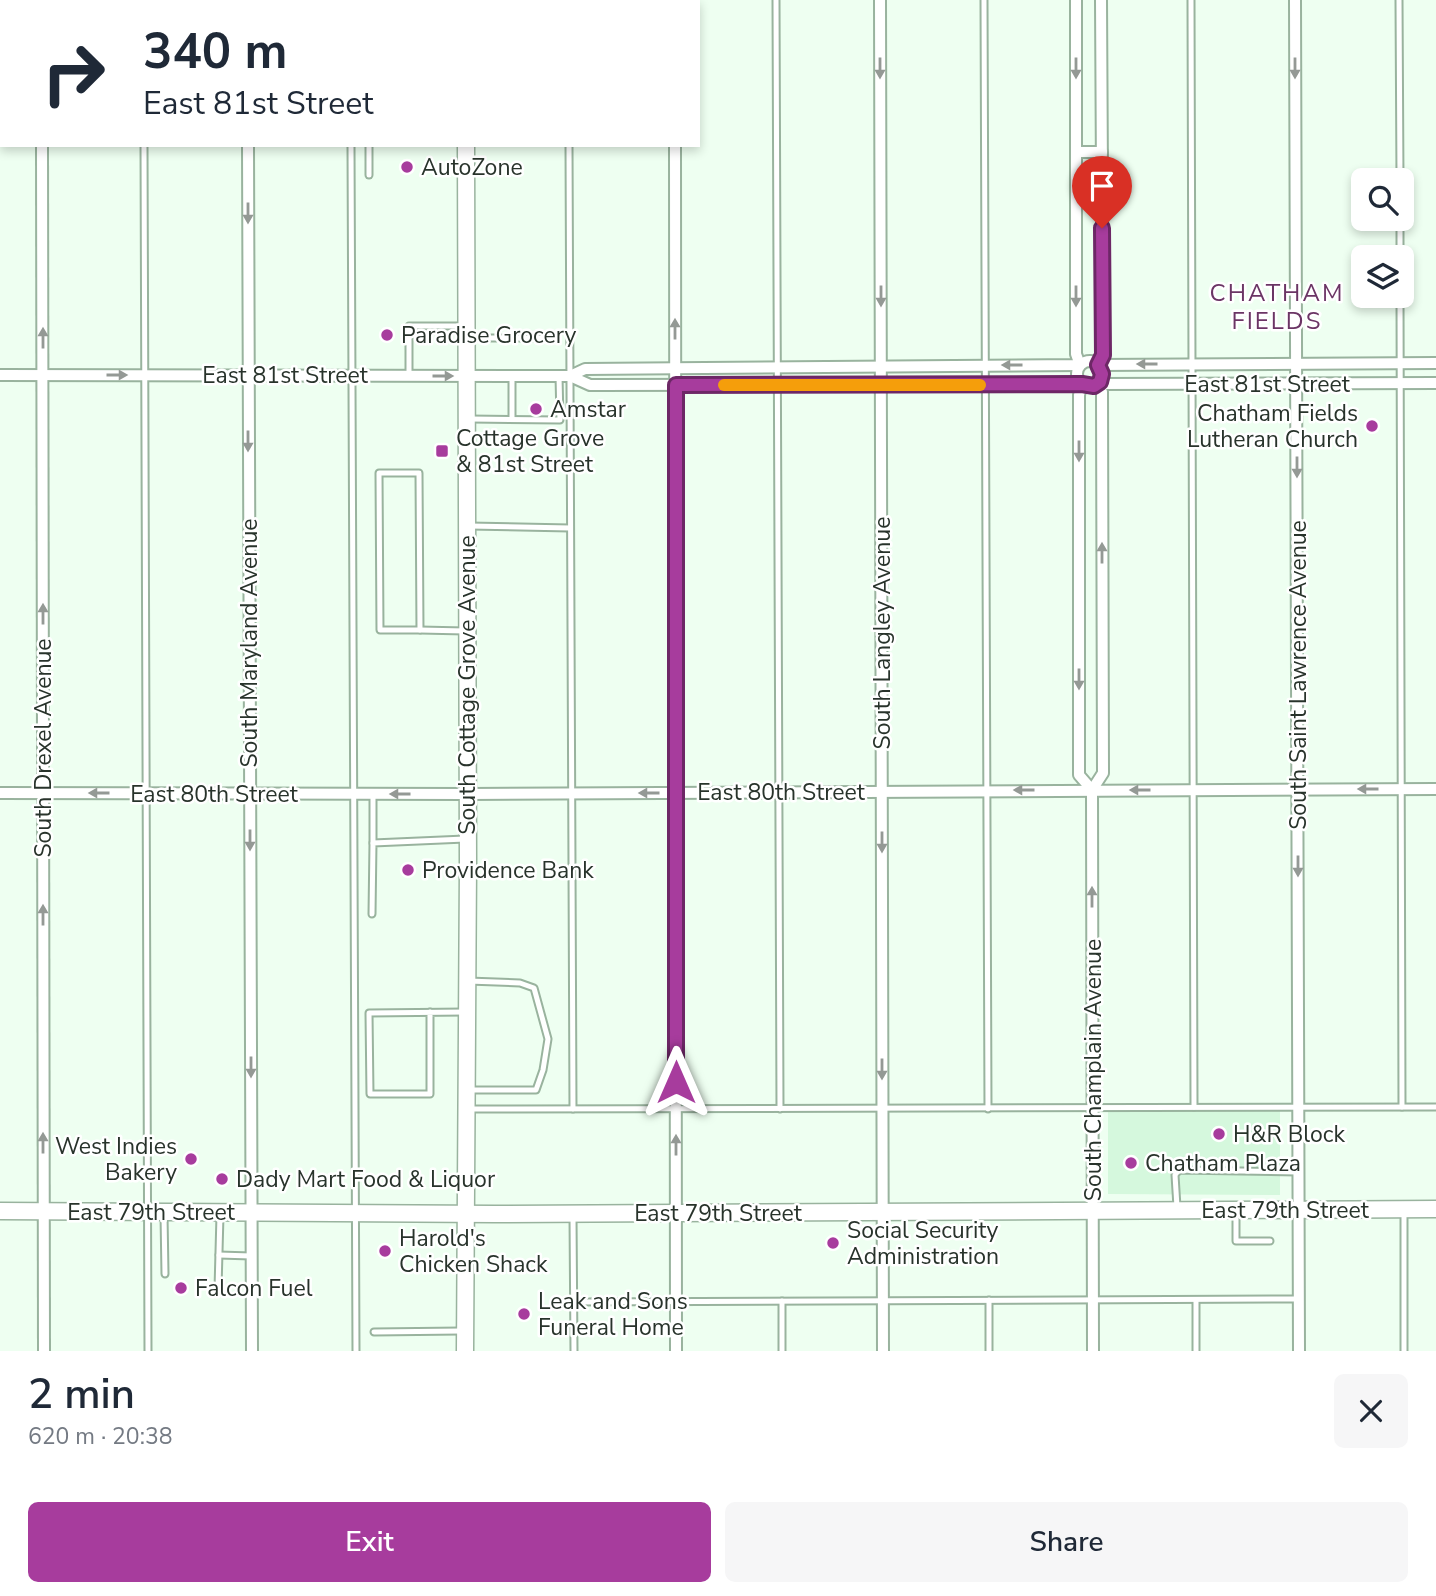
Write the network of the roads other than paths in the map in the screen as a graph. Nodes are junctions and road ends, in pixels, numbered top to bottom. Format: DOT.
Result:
graph roads {
  1 [pos="776,0"];
  2 [pos="880,0"];
  3 [pos="984,0"];
  4 [pos="1076,0"];
  5 [pos="1101,0"];
  6 [pos="1191,0"];
  7 [pos="1295,0"];
  8 [pos="1399,0"];
  9 [pos="42,147"];
  10 [pos="144,147"];
  11 [pos="248,147"];
  12 [pos="351,147"];
  13 [pos="369,147"];
  14 [pos="466,147"];
  15 [pos="569,147"];
  16 [pos="675,147"];
  17 [pos="1076,152"];
  18 [pos="1102,152"];
  19 [pos="1400,168"];
  20 [pos="369,174"];
  21 [pos="1400,308"];
  22 [pos="466,332"];
  23 [pos="544,338"];
  24 [pos="1400,363"];
  25 [pos="1436,363"];
  26 [pos="1192,364"];
  27 [pos="1296,364"];
  28 [pos="881,365"];
  29 [pos="984,365"];
  30 [pos="1080,365"];
  31 [pos="1098,365"];
  32 [pos="777,367"];
  33 [pos="676,369"];
  34 [pos="0,375"];
  35 [pos="43,375"];
  36 [pos="146,375"];
  37 [pos="248,375"];
  38 [pos="352,376"];
  39 [pos="409,376"];
  40 [pos="466,376"];
  41 [pos="512,376"];
  42 [pos="565,376"];
  43 [pos="1401,383"];
  44 [pos="1436,383"];
  45 [pos="1082,384"];
  46 [pos="1098,384"];
  47 [pos="1192,384"];
  48 [pos="1297,384"];
  49 [pos="676,385"];
  50 [pos="777,385"];
  51 [pos="881,385"];
  52 [pos="984,385"];
  53 [pos="466,419"];
  54 [pos="512,419"];
  55 [pos="466,526"];
  56 [pos="570,528"];
  57 [pos="1079,599"];
  58 [pos="1102,599"];
  59 [pos="420,630"];
  60 [pos="467,632"];
  61 [pos="1298,789"];
  62 [pos="1402,789"];
  63 [pos="1436,789"];
  64 [pos="987,790"];
  65 [pos="1092,790"];
  66 [pos="1193,790"];
  67 [pos="882,791"];
  68 [pos="779,792"];
  69 [pos="0,793"];
  70 [pos="43,793"];
  71 [pos="147,793"];
  72 [pos="676,793"];
  73 [pos="250,794"];
  74 [pos="354,794"];
  75 [pos="373,794"];
  76 [pos="468,794"];
  77 [pos="571,794"];
  78 [pos="468,839"];
  79 [pos="373,843"];
  80 [pos="372,914"];
  81 [pos="467,981"];
  82 [pos="430,1012"];
  83 [pos="467,1012"];
  84 [pos="466,1090"];
  85 [pos="1194,1107"];
  86 [pos="1299,1107"];
  87 [pos="1402,1107"];
  88 [pos="1436,1107"];
  89 [pos="1093,1108"];
  90 [pos="466,1109"];
  91 [pos="573,1109"];
  92 [pos="676,1109"];
  93 [pos="780,1109"];
  94 [pos="883,1109"];
  95 [pos="988,1109"];
  96 [pos="1299,1172"];
  97 [pos="1404,1209"];
  98 [pos="1436,1209"];
  99 [pos="1093,1210"];
  100 [pos="1177,1210"];
  101 [pos="1236,1210"];
  102 [pos="1299,1210"];
  103 [pos="0,1211"];
  104 [pos="44,1211"];
  105 [pos="156,1212"];
  106 [pos="220,1212"];
  107 [pos="251,1212"];
  108 [pos="883,1212"];
  109 [pos="356,1213"];
  110 [pos="464,1213"];
  111 [pos="573,1213"];
  112 [pos="676,1213"];
  113 [pos="1270,1241"];
  114 [pos="219,1255"];
  115 [pos="251,1256"];
  116 [pos="165,1274"];
  117 [pos="218,1289"];
  118 [pos="1299,1299"];
  119 [pos="989,1300"];
  120 [pos="1093,1300"];
  121 [pos="1196,1300"];
  122 [pos="782,1301"];
  123 [pos="883,1301"];
  124 [pos="573,1302"];
  125 [pos="676,1302"];
  126 [pos="465,1331"];
  127 [pos="374,1332"];
  128 [pos="44,1351"];
  129 [pos="148,1351"];
  130 [pos="252,1351"];
  131 [pos="356,1351"];
  132 [pos="465,1351"];
  133 [pos="574,1351"];
  134 [pos="676,1351"];
  135 [pos="782,1351"];
  136 [pos="883,1351"];
  137 [pos="989,1351"];
  138 [pos="1093,1351"];
  139 [pos="1196,1351"];
  140 [pos="1300,1351"];
  141 [pos="1404,1351"];
  1 -- 32 [label="lane"];
  2 -- 28 [label="street, South Langley Avenue, one-way"];
  3 -- 29 [label="lane"];
  4 -- 17 [label="street, one-way"];
  5 -- 18 [label="street"];
  6 -- 26 [label="lane"];
  7 -- 27 [label="street, South Saint Lawrence Avenue, one-way"];
  8 -- 19 [label="lane"];
  35 -- 9 [label="street, South Drexel Avenue, one-way"];
  10 -- 36 [label="lane"];
  11 -- 37 [label="street, South Maryland Avenue, one-way"];
  12 -- 38 [label="lane"];
  13 -- 20 [label="lane"];
  14 -- 22 [label="main road, South Cottage Grove Avenue"];
  15 -- 42 [label="lane"];
  33 -- 16 [label="street, one-way"];
  17 -- 18 [label="street"];
  17 -- 30 [label="street, one-way"];
  18 -- 31 [label="street"];
  21 -- 24 [label="lane"];
  22 -- 23 [label="lane"];
  22 -- 39 [label="lane"];
  22 -- 40 [label="main road, South Cottage Grove Avenue"];
  24 -- 25 [label="street, East 81st Street"];
  24 -- 27 [label="street, East 81st Street"];
  24 -- 43 [label="lane"];
  26 -- 27 [label="street, East 81st Street"];
  26 -- 31 [label="street, East 81st Street, one-way"];
  26 -- 47 [label="lane"];
  27 -- 48 [label="street, South Saint Lawrence Avenue"];
  28 -- 29 [label="street, East 81st Street"];
  28 -- 32 [label="street, East 81st Street"];
  28 -- 51 [label="street, South Langley Avenue"];
  30 -- 29 [label="street, East 81st Street, one-way"];
  29 -- 52 [label="lane"];
  30 -- 31 [label="street"];
  30 -- 45 [label="street"];
  31 -- 46 [label="street"];
  32 -- 33 [label="street, East 81st Street"];
  32 -- 50 [label="lane"];
  33 -- 42 [label="street, East 81st Street"];
  33 -- 49 [label="street"];
  34 -- 35 [label="street, East 81st Street"];
  35 -- 36 [label="street, East 81st Street, one-way"];
  70 -- 35 [label="street, South Drexel Avenue, one-way"];
  36 -- 37 [label="street, East 81st Street"];
  36 -- 71 [label="lane"];
  37 -- 38 [label="street, East 81st Street"];
  37 -- 73 [label="street, South Maryland Avenue, one-way"];
  38 -- 39 [label="street, East 81st Street"];
  38 -- 74 [label="lane"];
  39 -- 40 [label="street, East 81st Street, one-way"];
  40 -- 41 [label="street, East 81st Street"];
  40 -- 53 [label="main road, South Cottage Grove Avenue"];
  41 -- 42 [label="street, East 81st Street"];
  41 -- 54 [label="lane"];
  42 -- 49 [label="street, East 81st Street"];
  42 -- 54 [label="lane"];
  42 -- 56 [label="lane"];
  43 -- 44 [label="street, East 81st Street"];
  43 -- 48 [label="street, East 81st Street"];
  43 -- 62 [label="lane"];
  45 -- 46 [label="street"];
  45 -- 52 [label="street, East 81st Street"];
  45 -- 57 [label="street, South Champlain Avenue, one-way"];
  46 -- 47 [label="street, East 81st Street"];
  58 -- 46 [label="street, South Champlain Avenue, one-way"];
  47 -- 48 [label="street, East 81st Street"];
  47 -- 66 [label="lane"];
  48 -- 61 [label="street, South Saint Lawrence Avenue, one-way"];
  49 -- 50 [label="street, East 81st Street"];
  49 -- 72 [label="street"];
  50 -- 51 [label="street, East 81st Street"];
  50 -- 68 [label="lane"];
  51 -- 52 [label="street, East 81st Street"];
  51 -- 67 [label="street, South Langley Avenue"];
  52 -- 64 [label="lane"];
  53 -- 54 [label="lane"];
  53 -- 55 [label="main road, South Cottage Grove Avenue"];
  55 -- 56 [label="lane"];
  55 -- 60 [label="main road, South Cottage Grove Avenue"];
  56 -- 77 [label="lane"];
  57 -- 58 [label="street"];
  57 -- 65 [label="street, South Champlain Avenue, one-way"];
  58 -- 65 [label="street, South Champlain Avenue"];
  59 -- 59 [label="lane"];
  59 -- 60 [label="lane"];
  60 -- 76 [label="main road, South Cottage Grove Avenue"];
  62 -- 61 [label="street, East 80th Street, one-way"];
  61 -- 66 [label="street, East 80th Street"];
  61 -- 86 [label="street, South Saint Lawrence Avenue, one-way"];
  62 -- 63 [label="street, East 80th Street"];
  62 -- 87 [label="lane"];
  65 -- 64 [label="street, East 80th Street, one-way"];
  64 -- 67 [label="street, East 80th Street"];
  64 -- 95 [label="lane"];
  66 -- 65 [label="street, East 80th Street, one-way"];
  89 -- 65 [label="street, South Champlain Avenue, one-way"];
  66 -- 85 [label="lane"];
  67 -- 68 [label="street, East 80th Street"];
  67 -- 94 [label="street, South Langley Avenue, one-way"];
  68 -- 72 [label="street, East 80th Street"];
  68 -- 93 [label="lane"];
  69 -- 70 [label="street, East 80th Street"];
  71 -- 70 [label="street, East 80th Street, one-way"];
  104 -- 70 [label="street, South Drexel Avenue, one-way"];
  71 -- 73 [label="street, East 80th Street"];
  71 -- 105 [label="lane"];
  72 -- 77 [label="street, East 80th Street, one-way"];
  72 -- 92 [label="street"];
  73 -- 74 [label="street, East 80th Street"];
  73 -- 107 [label="street, South Maryland Avenue, one-way"];
  74 -- 75 [label="street, East 80th Street"];
  74 -- 109 [label="lane"];
  76 -- 75 [label="street, East 80th Street, one-way"];
  75 -- 79 [label="lane"];
  76 -- 77 [label="street, East 80th Street"];
  76 -- 78 [label="main road, South Cottage Grove Avenue"];
  77 -- 91 [label="lane"];
  78 -- 79 [label="lane"];
  78 -- 81 [label="main road, South Cottage Grove Avenue"];
  79 -- 80 [label="lane"];
  81 -- 83 [label="main road, South Cottage Grove Avenue"];
  81 -- 84 [label="lane"];
  82 -- 82 [label="lane"];
  82 -- 83 [label="lane"];
  83 -- 84 [label="main road, South Cottage Grove Avenue"];
  84 -- 90 [label="main road, South Cottage Grove Avenue"];
  85 -- 86 [label="lane"];
  85 -- 89 [label="lane"];
  86 -- 87 [label="lane"];
  86 -- 96 [label="street, South Saint Lawrence Avenue"];
  87 -- 88 [label="lane"];
  89 -- 95 [label="lane"];
  89 -- 99 [label="street, South Champlain Avenue"];
  90 -- 91 [label="lane"];
  90 -- 110 [label="main road, South Cottage Grove Avenue"];
  91 -- 92 [label="lane"];
  92 -- 93 [label="lane"];
  112 -- 92 [label="street, one-way"];
  93 -- 94 [label="lane"];
  94 -- 95 [label="lane"];
  94 -- 108 [label="street, South Langley Avenue"];
  96 -- 100 [label="lane"];
  96 -- 102 [label="street, South Saint Lawrence Avenue"];
  97 -- 98 [label="main road, East 79th Street"];
  97 -- 102 [label="main road, East 79th Street"];
  97 -- 141 [label="lane"];
  99 -- 100 [label="main road, East 79th Street"];
  99 -- 108 [label="main road, East 79th Street"];
  99 -- 120 [label="street, South Champlain Avenue"];
  100 -- 101 [label="main road, East 79th Street"];
  101 -- 102 [label="main road, East 79th Street"];
  101 -- 113 [label="lane"];
  102 -- 118 [label="street, South Saint Lawrence Avenue"];
  103 -- 104 [label="main road, East 79th Street"];
  104 -- 105 [label="main road, East 79th Street"];
  104 -- 128 [label="street, South Drexel Avenue"];
  105 -- 106 [label="main road, East 79th Street"];
  105 -- 116 [label="lane"];
  105 -- 129 [label="lane"];
  106 -- 107 [label="main road, East 79th Street"];
  106 -- 114 [label="lane"];
  107 -- 109 [label="main road, East 79th Street"];
  107 -- 115 [label="street, South Maryland Avenue"];
  108 -- 112 [label="main road, East 79th Street"];
  108 -- 123 [label="street, South Langley Avenue"];
  109 -- 110 [label="main road, East 79th Street"];
  109 -- 131 [label="lane"];
  110 -- 111 [label="main road, East 79th Street"];
  110 -- 126 [label="main road, South Cottage Grove Avenue"];
  111 -- 112 [label="main road, East 79th Street"];
  111 -- 124 [label="lane"];
  112 -- 125 [label="street"];
  114 -- 115 [label="lane"];
  114 -- 117 [label="lane"];
  115 -- 130 [label="street, South Maryland Avenue"];
  118 -- 121 [label="lane"];
  118 -- 140 [label="street, South Saint Lawrence Avenue"];
  119 -- 120 [label="lane"];
  119 -- 123 [label="lane"];
  119 -- 137 [label="lane"];
  120 -- 121 [label="lane"];
  120 -- 138 [label="street, South Champlain Avenue"];
  121 -- 139 [label="lane"];
  122 -- 123 [label="lane"];
  122 -- 125 [label="lane"];
  122 -- 135 [label="lane"];
  123 -- 136 [label="street, South Langley Avenue"];
  124 -- 125 [label="lane"];
  124 -- 133 [label="lane"];
  125 -- 134 [label="street"];
  126 -- 127 [label="lane"];
  126 -- 132 [label="main road, South Cottage Grove Avenue"];
}
